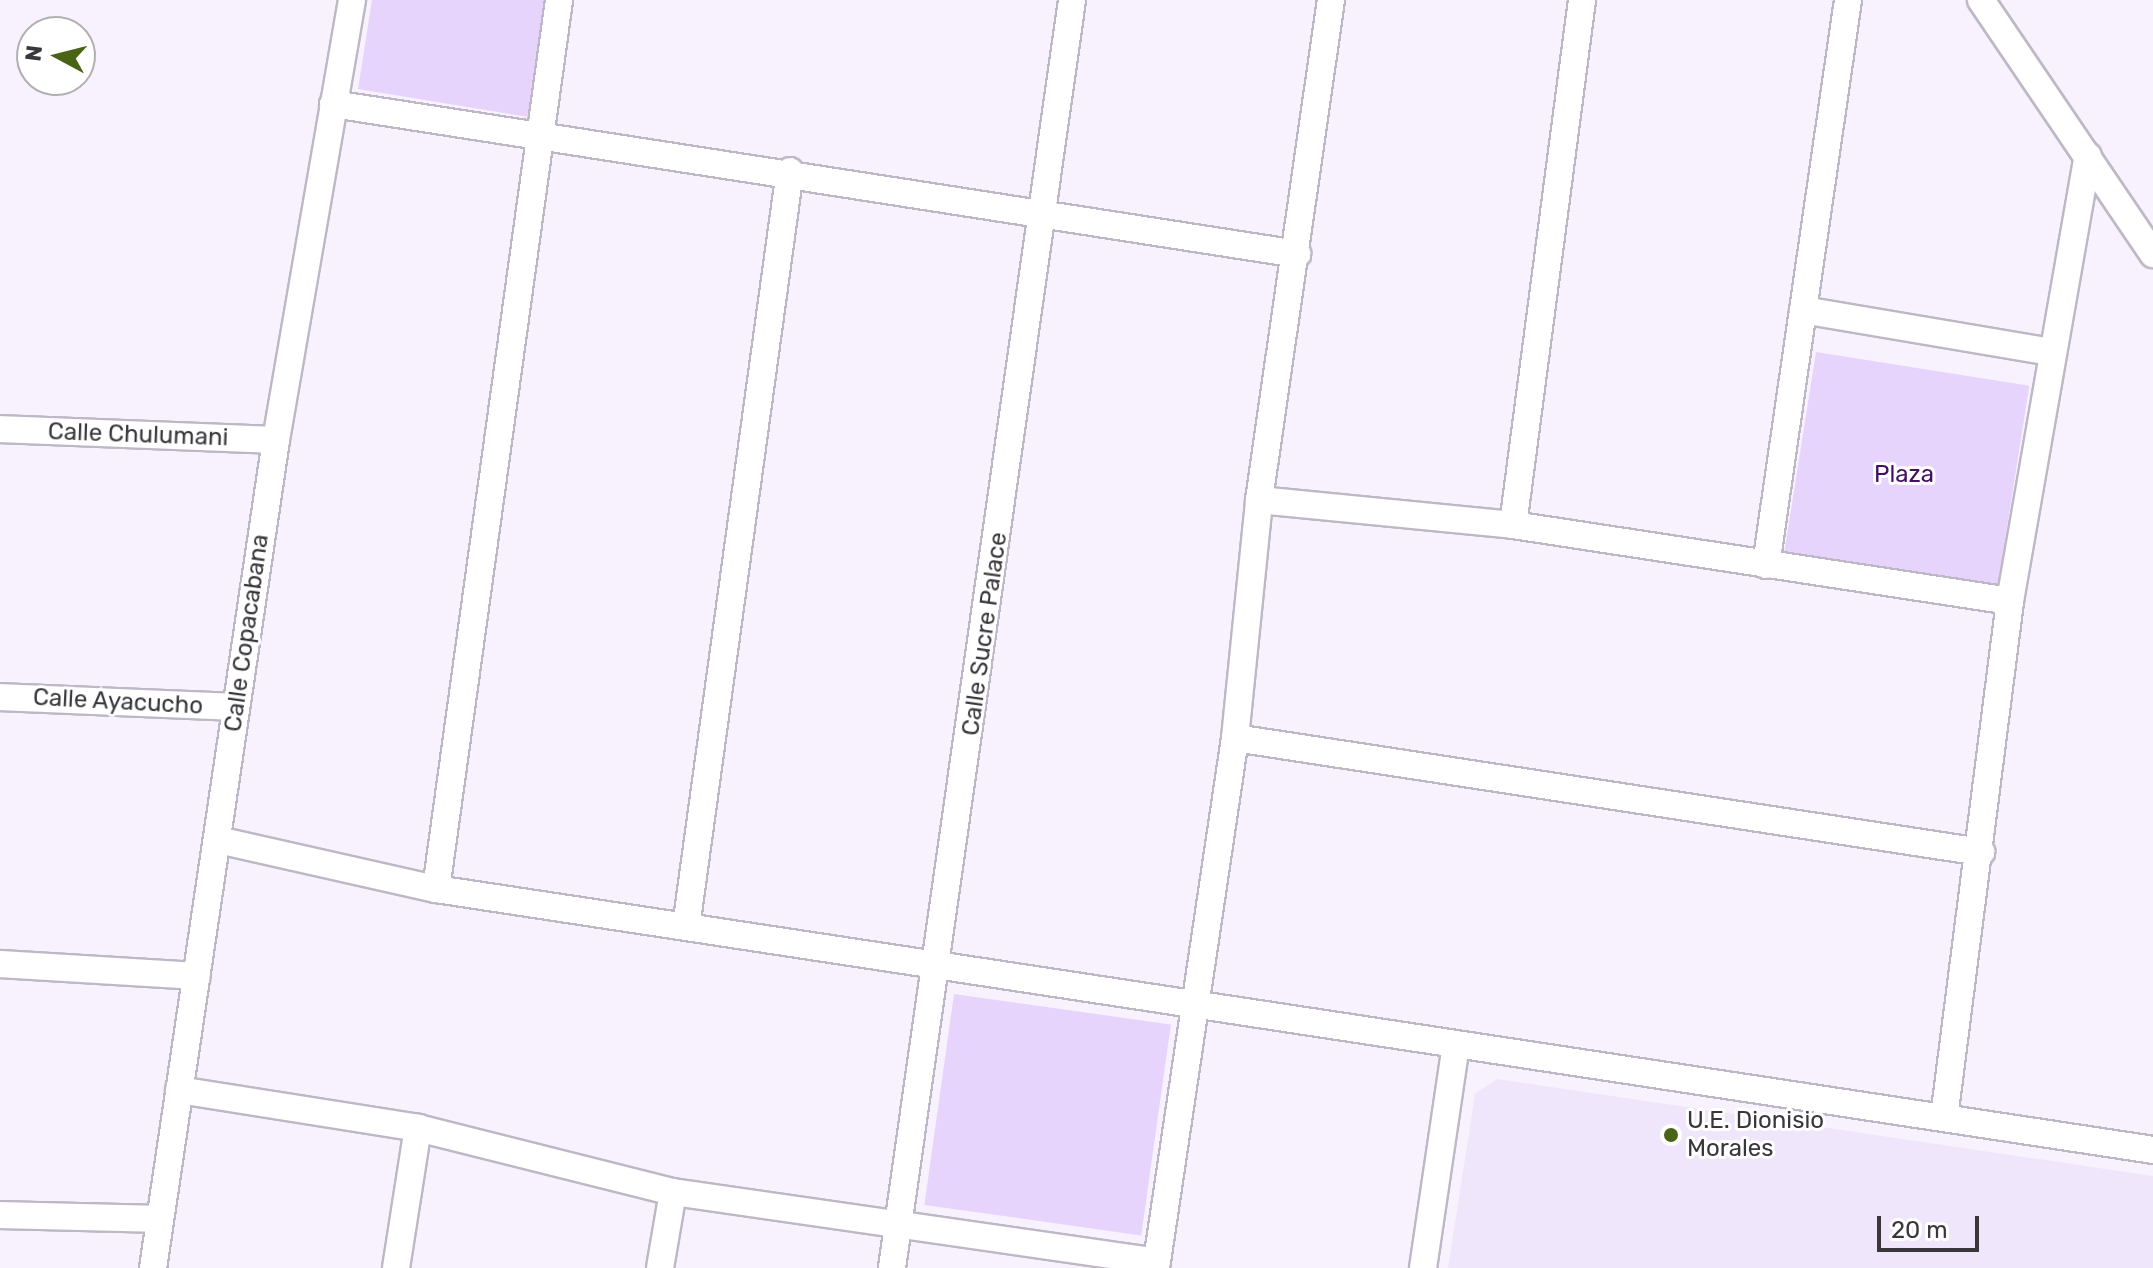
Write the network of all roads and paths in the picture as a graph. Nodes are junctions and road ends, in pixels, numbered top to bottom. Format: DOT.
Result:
graph roads {
  1 [pos="352,0"];
  2 [pos="559,0"];
  3 [pos="1072,0"];
  4 [pos="1331,0"];
  5 [pos="1582,0"];
  6 [pos="1848,0"];
  7 [pos="1981,0"];
  8 [pos="333,104"];
  9 [pos="539,134"];
  10 [pos="2088,156"];
  11 [pos="790,171"];
  12 [pos="1047,213"];
  13 [pos="1297,254"];
  14 [pos="2153,254"];
  15 [pos="1803,310"];
  16 [pos="2052,352"];
  17 [pos="0,429"];
  18 [pos="276,440"];
  19 [pos="1259,500"];
  20 [pos="1513,525"];
  21 [pos="1766,565"];
  22 [pos="2010,601"];
  23 [pos="0,697"];
  24 [pos="236,707"];
  25 [pos="1235,738"];
  26 [pos="218,840"];
  27 [pos="1981,852"];
  28 [pos="436,889"];
  29 [pos="686,927"];
  30 [pos="0,964"];
  31 [pos="936,966"];
  32 [pos="197,976"];
  33 [pos="1193,1004"];
  34 [pos="1456,1044"];
  35 [pos="179,1090"];
  36 [pos="1944,1118"];
  37 [pos="418,1128"];
  38 [pos="2153,1150"];
  39 [pos="673,1192"];
  40 [pos="0,1215"];
  41 [pos="160,1219"];
  42 [pos="898,1225"];
  43 [pos="1156,1265"];
  44 [pos="153,1268"];
  45 [pos="396,1268"];
  46 [pos="660,1268"];
  47 [pos="892,1268"];
  48 [pos="1423,1268"];
  1 -- 8 [label="street, Calle Copacabana"];
  2 -- 9 [label="street"];
  3 -- 12 [label="street, Calle Sucre Palace"];
  4 -- 13 [label="street"];
  5 -- 20 [label="street"];
  6 -- 15 [label="street"];
  7 -- 10 [label="street"];
  8 -- 9 [label="street"];
  8 -- 18 [label="street, Calle Copacabana"];
  9 -- 11 [label="street"];
  9 -- 28 [label="street"];
  10 -- 14 [label="street"];
  10 -- 16 [label="street"];
  11 -- 12 [label="street"];
  11 -- 29 [label="street"];
  12 -- 13 [label="street"];
  12 -- 31 [label="street, Calle Sucre Palace"];
  13 -- 19 [label="street"];
  15 -- 16 [label="street"];
  15 -- 21 [label="street"];
  16 -- 22 [label="street"];
  17 -- 18 [label="street, Calle Chulumani"];
  18 -- 24 [label="street, Calle Copacabana"];
  19 -- 20 [label="street"];
  19 -- 25 [label="street"];
  20 -- 21 [label="street"];
  21 -- 22 [label="street"];
  22 -- 27 [label="street"];
  23 -- 24 [label="street, Calle Ayacucho"];
  24 -- 26 [label="street, Calle Copacabana"];
  25 -- 27 [label="street"];
  25 -- 33 [label="street"];
  26 -- 28 [label="street"];
  26 -- 32 [label="street, Calle Copacabana"];
  27 -- 36 [label="street"];
  28 -- 29 [label="street"];
  29 -- 31 [label="street"];
  30 -- 32 [label="street"];
  31 -- 33 [label="street"];
  31 -- 42 [label="street, Calle Sucre Palace"];
  32 -- 35 [label="street, Calle Copacabana"];
  33 -- 34 [label="street"];
  33 -- 43 [label="street"];
  34 -- 36 [label="street"];
  34 -- 48 [label="street"];
  35 -- 37 [label="street"];
  35 -- 41 [label="street, Calle Copacabana"];
  36 -- 38 [label="street"];
  37 -- 39 [label="street"];
  37 -- 45 [label="street"];
  39 -- 42 [label="street"];
  39 -- 46 [label="street"];
  40 -- 41 [label="street"];
  41 -- 44 [label="street, Calle Copacabana"];
  42 -- 43 [label="street"];
  42 -- 47 [label="street, Calle Sucre Palace"];
}
